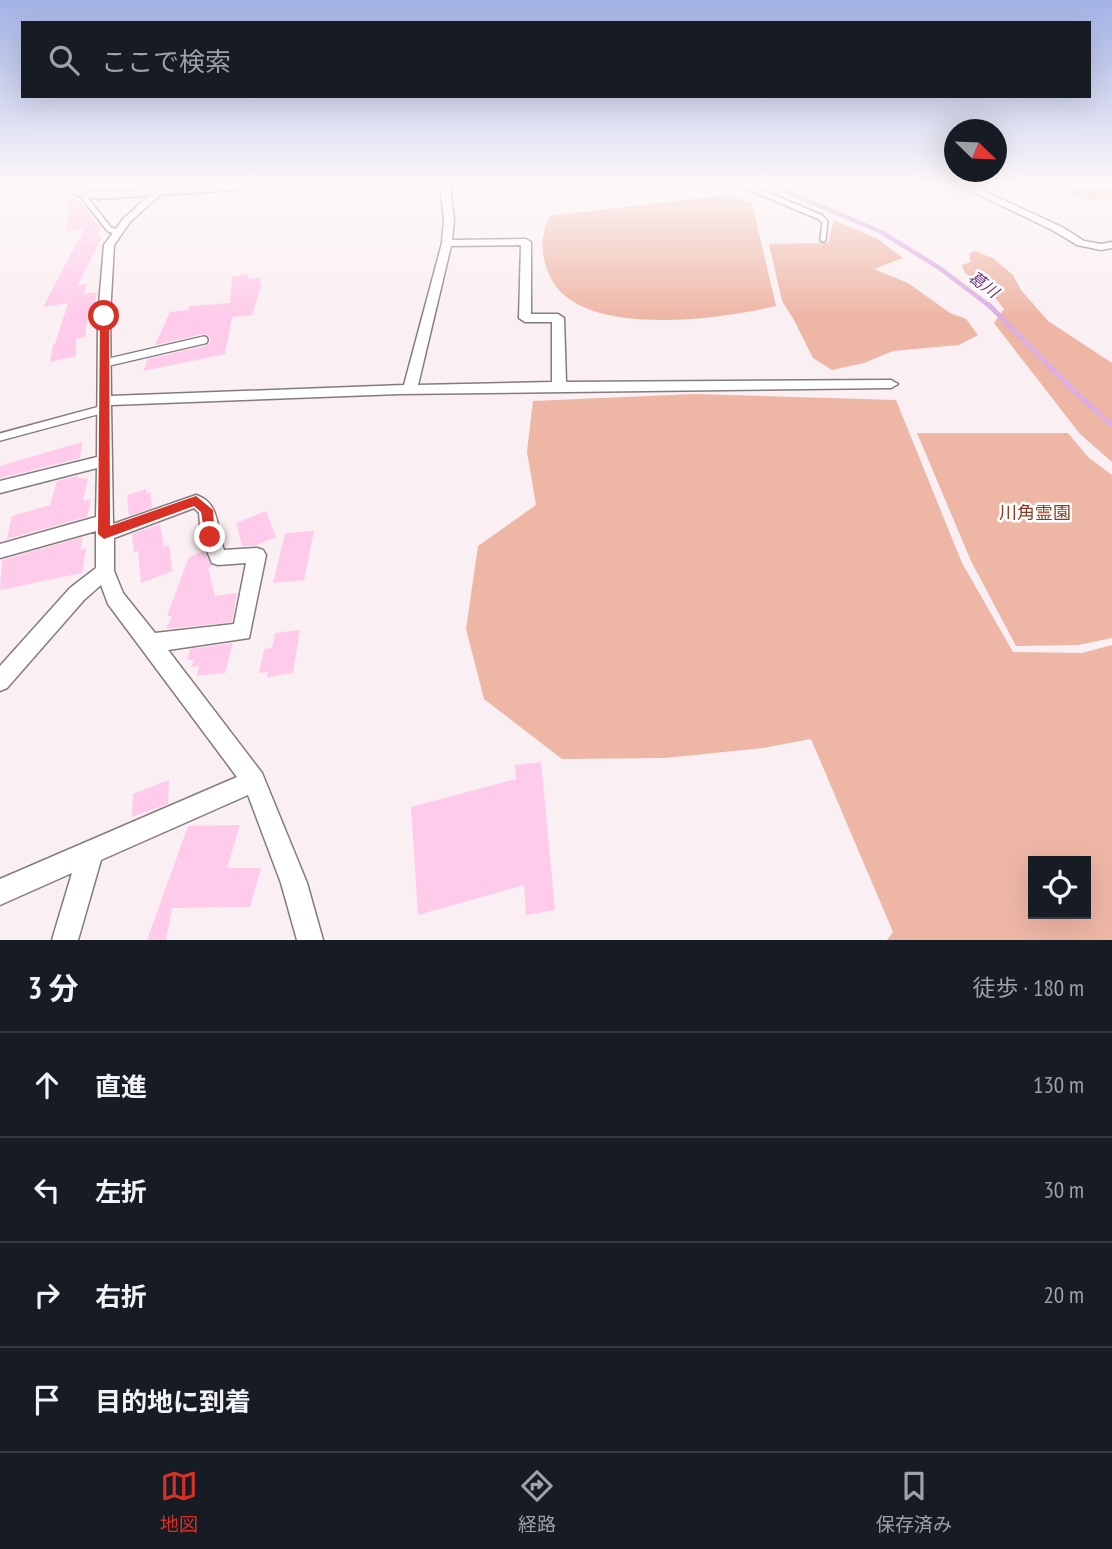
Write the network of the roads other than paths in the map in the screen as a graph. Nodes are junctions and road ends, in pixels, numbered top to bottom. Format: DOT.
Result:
graph roads {
  1 [pos="110,230"];
  2 [pos="118,230"];
  3 [pos="448,230"];
  4 [pos="824,230"];
  5 [pos="1059,230"];
  6 [pos="116,232"];
  7 [pos="823,239"];
  8 [pos="447,243"];
  9 [pos="1112,245"];
  10 [pos="204,340"];
  11 [pos="105,363"];
  12 [pos="891,384"];
  13 [pos="410,388"];
  14 [pos="559,388"];
  15 [pos="104,405"];
  16 [pos="0,437"];
  17 [pos="103,461"];
  18 [pos="0,487"];
  19 [pos="104,528"];
  20 [pos="0,551"];
  21 [pos="105,571"];
  22 [pos="151,643"];
  23 [pos="9,662"];
  24 [pos="0,681"];
  25 [pos="254,781"];
  26 [pos="91,852"];
  27 [pos="0,892"];
  28 [pos="65,940"];
  29 [pos="310,940"];
  1 -- 6 [label="lane"];
  2 -- 6 [label="street"];
  3 -- 8 [label="street"];
  4 -- 7 [label="lane"];
  5 -- 9 [label="street"];
  6 -- 11 [label="street"];
  8 -- 13 [label="street"];
  8 -- 14 [label="street"];
  10 -- 11 [label="lane"];
  11 -- 15 [label="street"];
  12 -- 14 [label="street"];
  13 -- 14 [label="street"];
  13 -- 15 [label="street"];
  15 -- 16 [label="lane"];
  15 -- 17 [label="street"];
  17 -- 18 [label="street"];
  17 -- 19 [label="street"];
  19 -- 20 [label="street"];
  19 -- 21 [label="street"];
  19 -- 22 [label="street"];
  21 -- 22 [label="street"];
  21 -- 23 [label="street"];
  22 -- 25 [label="street"];
  23 -- 24 [label="street"];
  25 -- 26 [label="street"];
  25 -- 29 [label="street"];
  26 -- 27 [label="street"];
  26 -- 28 [label="street"];
}
